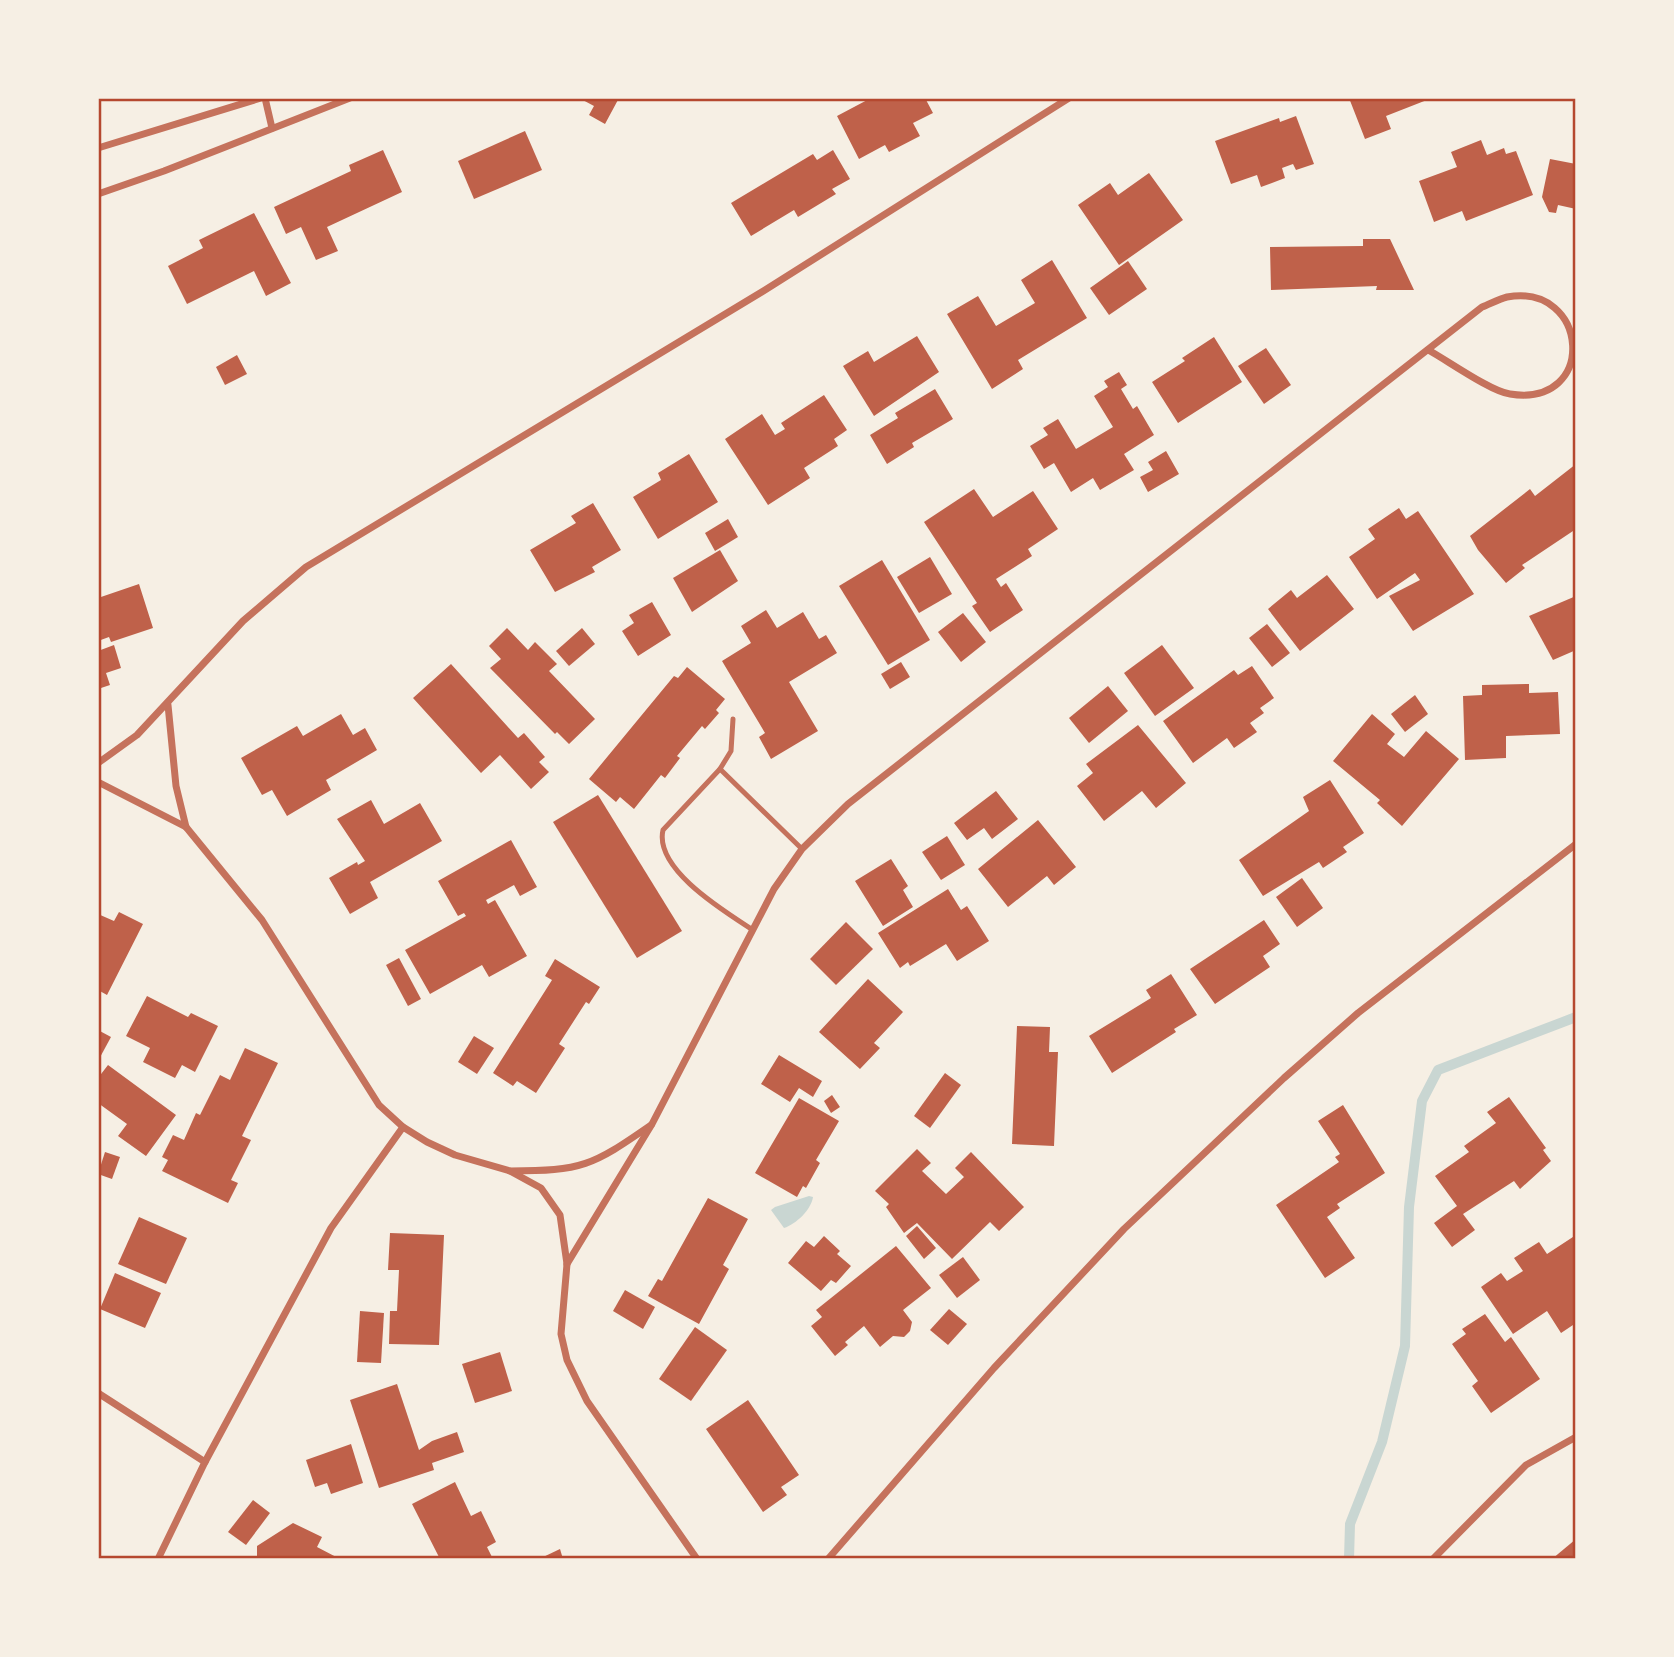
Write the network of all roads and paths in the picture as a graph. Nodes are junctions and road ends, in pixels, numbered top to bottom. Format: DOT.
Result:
graph roads {
  1 [pos="263,98"];
  2 [pos="350,98"];
  3 [pos="1069,98"];
  4 [pos="272,128"];
  5 [pos="98,148"];
  6 [pos="98,194"];
  7 [pos="1430,351"];
  8 [pos="168,705"];
  9 [pos="733,719"];
  10 [pos="98,763"];
  11 [pos="720,769"];
  12 [pos="98,782"];
  13 [pos="186,827"];
  14 [pos="1576,844"];
  15 [pos="802,849"];
  16 [pos="753,930"];
  17 [pos="652,1124"];
  18 [pos="403,1127"];
  19 [pos="510,1171"];
  20 [pos="568,1264"];
  21 [pos="98,1394"];
  22 [pos="1576,1437"];
  23 [pos="205,1462"];
  24 [pos="158,1559"];
  25 [pos="697,1559"];
  26 [pos="828,1559"];
  27 [pos="1433,1559"];
  1 -- 4 [label="street"];
  1 -- 5 [label="street"];
  2 -- 4 [label="street"];
  3 -- 8 [label="street"];
  4 -- 6 [label="street"];
  7 -- 7 [label="street"];
  7 -- 15 [label="street"];
  8 -- 10 [label="street"];
  8 -- 13 [label="street"];
  9 -- 11 [label="lane"];
  11 -- 15 [label="lane"];
  11 -- 16 [label="lane"];
  12 -- 13 [label="street"];
  13 -- 18 [label="street"];
  14 -- 26 [label="street"];
  15 -- 16 [label="street"];
  16 -- 17 [label="street"];
  17 -- 19 [label="street"];
  17 -- 20 [label="street"];
  18 -- 19 [label="street"];
  18 -- 23 [label="street"];
  19 -- 20 [label="street"];
  20 -- 25 [label="street"];
  21 -- 23 [label="street"];
  22 -- 27 [label="street"];
  23 -- 24 [label="street"];
}
